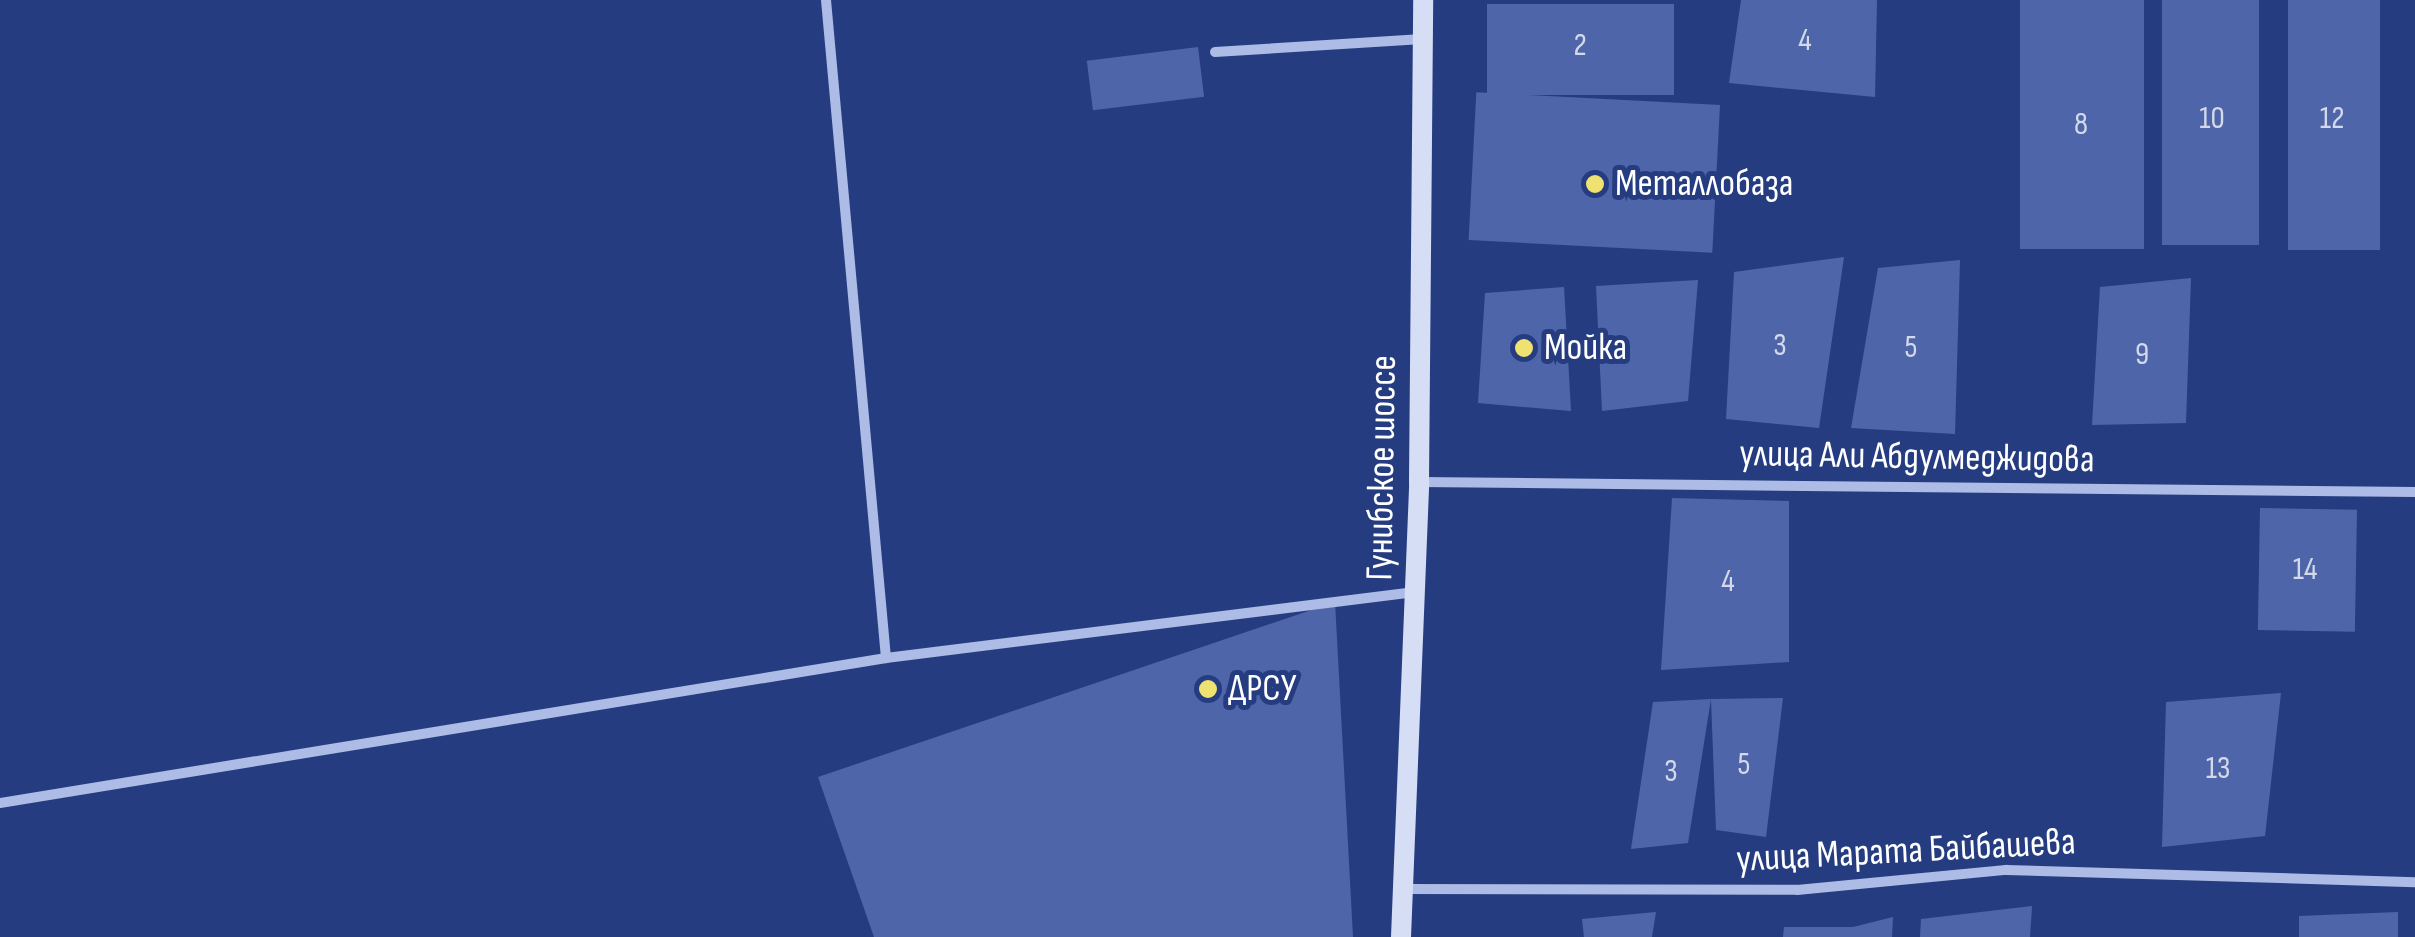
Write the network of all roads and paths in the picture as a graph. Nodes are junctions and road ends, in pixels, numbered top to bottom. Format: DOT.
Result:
graph roads {
  1 [pos="826,0"];
  2 [pos="1423,0"];
  3 [pos="1424,40"];
  4 [pos="1215,52"];
  5 [pos="1420,482"];
  6 [pos="2415,492"];
  7 [pos="1416,592"];
  8 [pos="886,658"];
  9 [pos="0,804"];
  10 [pos="2415,882"];
  11 [pos="1400,888"];
  12 [pos="1401,937"];
  1 -- 8 [label="street"];
  2 -- 3 [label="main road, Гунибское шоссе"];
  3 -- 4 [label="street"];
  3 -- 5 [label="main road, Гунибское шоссе"];
  5 -- 6 [label="street, улица Али Абдулмеджидова"];
  5 -- 7 [label="main road, Гунибское шоссе"];
  7 -- 8 [label="street"];
  7 -- 11 [label="main road, Гунибское шоссе"];
  8 -- 9 [label="street"];
  10 -- 11 [label="street, улица Марата Байбашева"];
  11 -- 12 [label="main road, Гунибское шоссе"];
}
